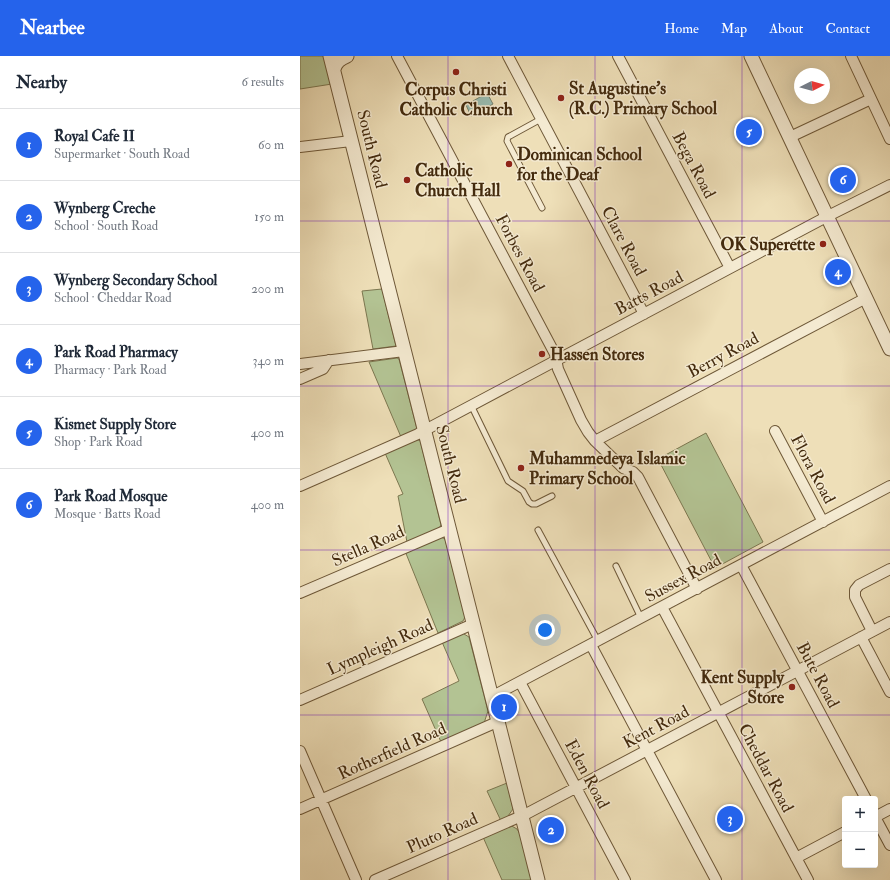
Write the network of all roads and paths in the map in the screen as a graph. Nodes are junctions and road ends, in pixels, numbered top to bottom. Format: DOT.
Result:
graph roads {
  1 [pos="330,56"];
  2 [pos="347,56"];
  3 [pos="397,56"];
  4 [pos="508,56"];
  5 [pos="618,56"];
  6 [pos="751,56"];
  7 [pos="851,56"];
  8 [pos="334,69"];
  9 [pos="871,99"];
  10 [pos="541,119"];
  11 [pos="790,137"];
  12 [pos="890,139"];
  13 [pos="351,141"];
  14 [pos="300,147"];
  15 [pos="890,185"];
  16 [pos="542,208"];
  17 [pos="828,216"];
  18 [pos="730,268"];
  19 [pos="866,298"];
  20 [pos="644,314"];
  21 [pos="890,349"];
  22 [pos="404,351"];
  23 [pos="329,360"];
  24 [pos="556,360"];
  25 [pos="300,364"];
  26 [pos="300,379"];
  27 [pos="471,405"];
  28 [pos="424,431"];
  29 [pos="775,431"];
  30 [pos="595,441"];
  31 [pos="300,486"];
  32 [pos="890,486"];
  33 [pos="552,496"];
  34 [pos="823,522"];
  35 [pos="449,529"];
  36 [pos="538,530"];
  37 [pos="741,565"];
  38 [pos="616,566"];
  39 [pos="890,569"];
  40 [pos="697,589"];
  41 [pos="300,593"];
  42 [pos="662,607"];
  43 [pos="641,618"];
  44 [pos="890,622"];
  45 [pos="473,624"];
  46 [pos="872,631"];
  47 [pos="861,637"];
  48 [pos="594,643"];
  49 [pos="798,671"];
  50 [pos="520,682"];
  51 [pos="890,692"];
  52 [pos="491,698"];
  53 [pos="300,700"];
  54 [pos="718,712"];
  55 [pos="497,722"];
  56 [pos="647,750"];
  57 [pos="300,751"];
  58 [pos="576,788"];
  59 [pos="864,796"];
  60 [pos="322,799"];
  61 [pos="300,809"];
  62 [pos="890,809"];
  63 [pos="878,815"];
  64 [pos="522,816"];
  65 [pos="878,823"];
  66 [pos="842,834"];
  67 [pos="890,845"];
  68 [pos="796,858"];
  69 [pos="356,880"];
  70 [pos="375,880"];
  71 [pos="538,880"];
  72 [pos="625,880"];
  73 [pos="716,880"];
  74 [pos="808,880"];
  1 -- 8 [label="street, South Road"];
  2 -- 8 [label="street"];
  3 -- 24 [label="street, Forbes Road"];
  4 -- 10 [label="street, Clare Road"];
  5 -- 18 [label="street, Bega Road"];
  6 -- 11 [label="street"];
  7 -- 9 [label="street"];
  8 -- 13 [label="street, South Road"];
  9 -- 11 [label="street"];
  9 -- 12 [label="street"];
  10 -- 16 [label="lane"];
  10 -- 20 [label="street, Clare Road"];
  11 -- 17 [label="street"];
  13 -- 14 [label="street"];
  13 -- 22 [label="street, South Road"];
  15 -- 17 [label="street, Batts Road"];
  17 -- 18 [label="street, Batts Road"];
  17 -- 19 [label="street"];
  18 -- 20 [label="street, Batts Road"];
  19 -- 21 [label="street"];
  19 -- 30 [label="street, Berry Road"];
  20 -- 24 [label="street, Batts Road"];
  22 -- 23 [label="street"];
  22 -- 28 [label="street, South Road"];
  23 -- 25 [label="street"];
  23 -- 26 [label="street"];
  24 -- 27 [label="street, Batts Road"];
  24 -- 30 [label="street, Forbes Road"];
  27 -- 28 [label="street, Batts Road"];
  27 -- 33 [label="lane"];
  28 -- 31 [label="street, Batts Road"];
  28 -- 35 [label="street, South Road"];
  29 -- 34 [label="street, Flora Road"];
  30 -- 40 [label="street, Forbes Road"];
  32 -- 34 [label="street, Sussex Road"];
  34 -- 37 [label="street, Sussex Road"];
  35 -- 41 [label="street, Stella Road"];
  35 -- 45 [label="street, South Road"];
  36 -- 48 [label="lane"];
  37 -- 40 [label="street, Sussex Road"];
  37 -- 49 [label="street, Bute Road"];
  38 -- 43 [label="lane"];
  39 -- 46 [label="street"];
  40 -- 42 [label="street, Sussex Road"];
  42 -- 43 [label="street, Sussex Road"];
  42 -- 54 [label="street, Cheddar Road"];
  43 -- 48 [label="street, Sussex Road"];
  44 -- 46 [label="street, Kent Road"];
  45 -- 52 [label="street, South Road"];
  45 -- 53 [label="street, Lympleigh Road"];
  46 -- 47 [label="street, Kent Road"];
  47 -- 49 [label="street, Kent Road"];
  47 -- 51 [label="street"];
  48 -- 50 [label="street, Sussex Road"];
  48 -- 56 [label="street"];
  49 -- 54 [label="street, Kent Road"];
  49 -- 59 [label="street, Bute Road"];
  50 -- 52 [label="street, Sussex Road"];
  50 -- 58 [label="street, Eden Road"];
  52 -- 55 [label="street, South Road"];
  54 -- 56 [label="street, Kent Road"];
  54 -- 68 [label="street, Cheddar Road"];
  55 -- 60 [label="street, Rotherfield Road"];
  55 -- 64 [label="street, South Road"];
  56 -- 58 [label="street, Kent Road"];
  56 -- 73 [label="street"];
  57 -- 60 [label="street"];
  58 -- 64 [label="street, Kent Road"];
  58 -- 72 [label="street, Eden Road"];
  60 -- 61 [label="street, Rotherfield Road"];
  60 -- 69 [label="street"];
  62 -- 63 [label="street"];
  64 -- 70 [label="street, Pluto Road"];
  64 -- 71 [label="street, South Road"];
  65 -- 67 [label="street"];
  66 -- 68 [label="street"];
  68 -- 74 [label="street, Cheddar Road"];
}
